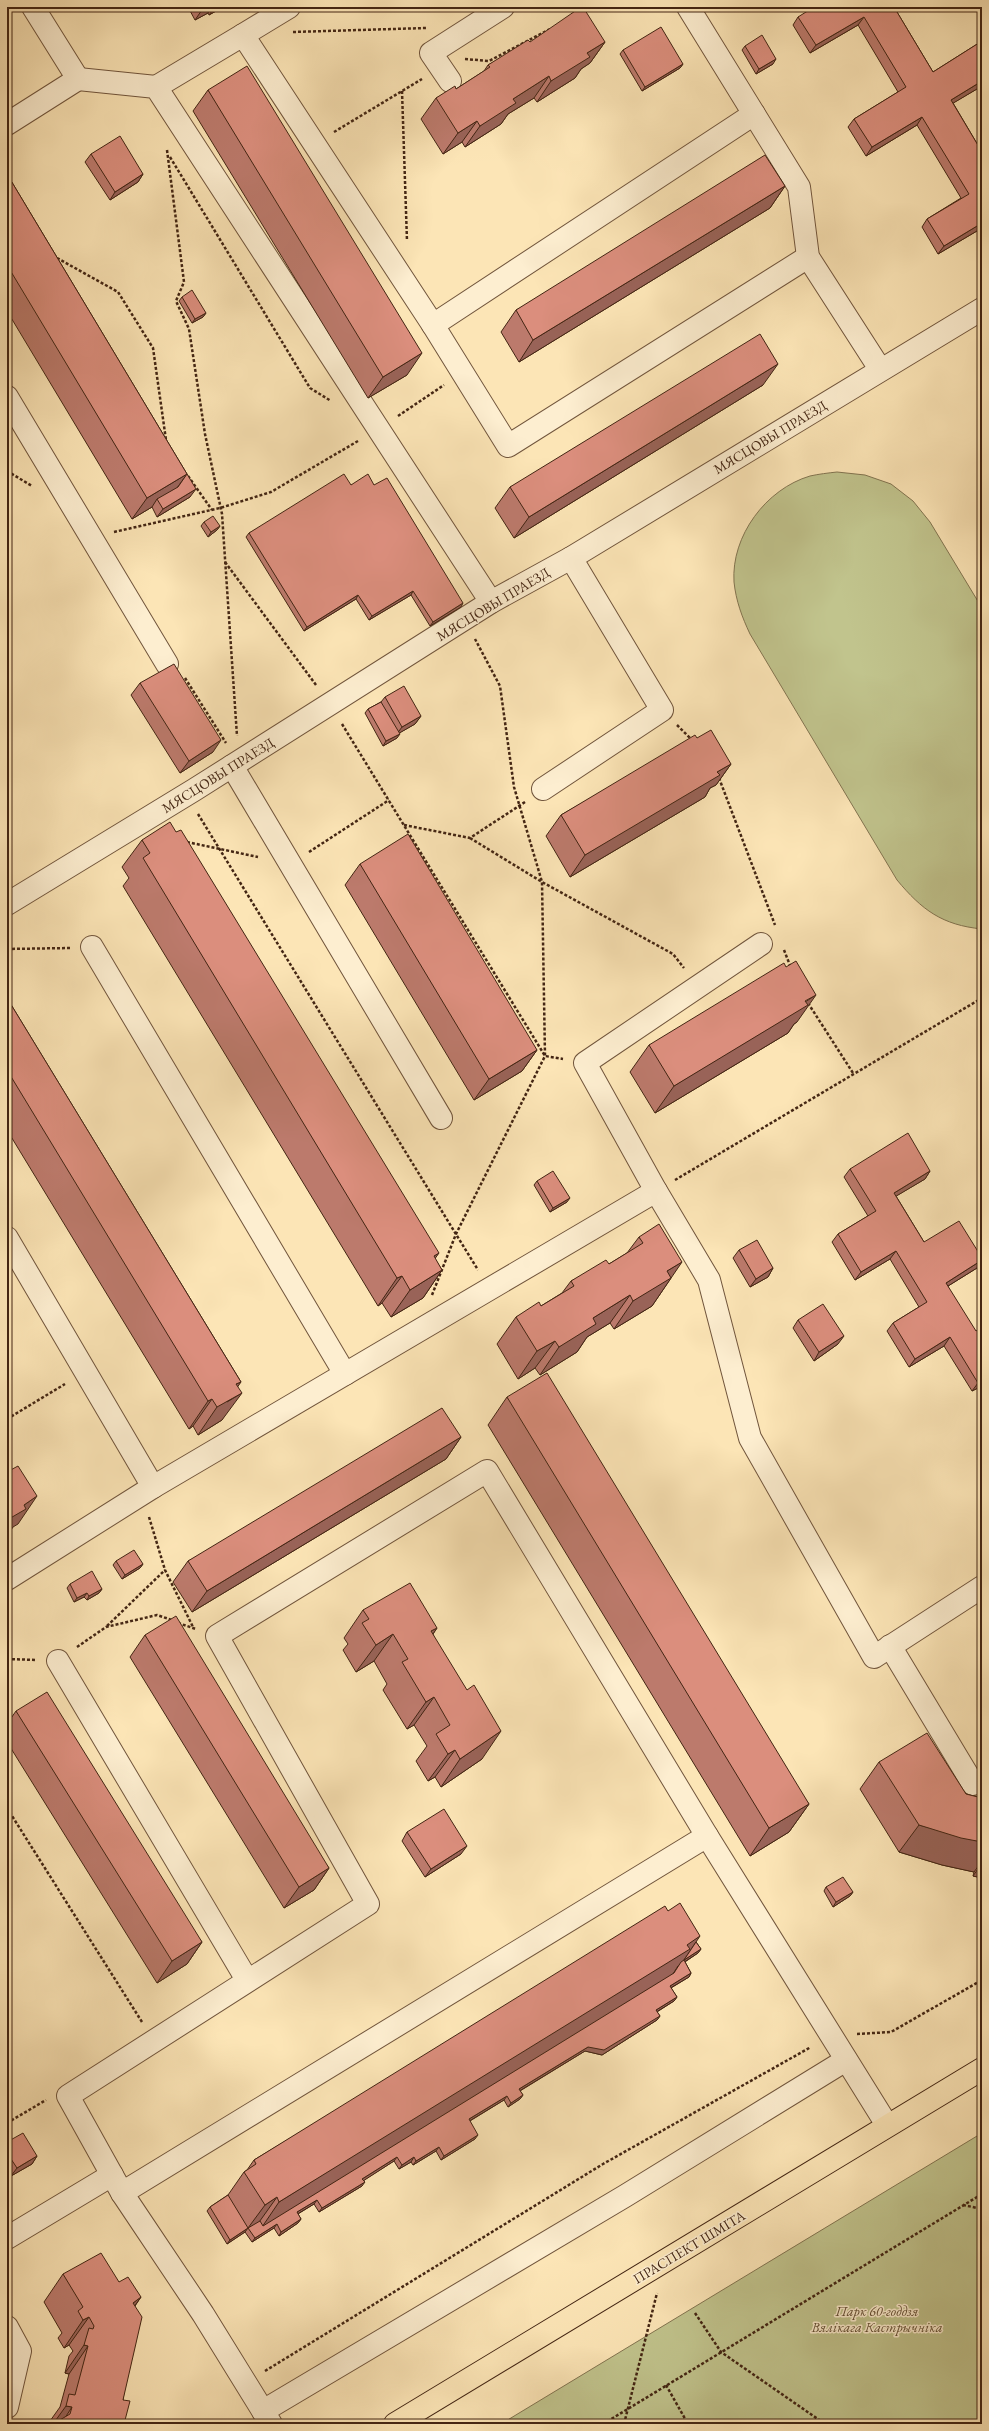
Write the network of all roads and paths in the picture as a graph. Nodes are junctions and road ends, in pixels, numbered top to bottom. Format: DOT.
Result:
graph roads {
  1 [pos="33,7"];
  2 [pos="289,7"];
  3 [pos="503,7"];
  4 [pos="688,7"];
  5 [pos="427,28"];
  6 [pos="288,32"];
  7 [pos="243,35"];
  8 [pos="78,79"];
  9 [pos="450,81"];
  10 [pos="156,87"];
  11 [pos="402,91"];
  12 [pos="754,114"];
  13 [pos="7,124"];
  14 [pos="167,147"];
  15 [pos="168,155"];
  16 [pos="407,248"];
  17 [pos="50,255"];
  18 [pos="808,258"];
  19 [pos="982,309"];
  20 [pos="432,325"];
  21 [pos="880,369"];
  22 [pos="462,373"];
  23 [pos="7,397"];
  24 [pos="337,404"];
  25 [pos="378,429"];
  26 [pos="166,446"];
  27 [pos="185,472"];
  28 [pos="220,508"];
  29 [pos="212,510"];
  30 [pos="91,537"];
  31 [pos="571,558"];
  32 [pos="225,562"];
  33 [pos="491,602"];
  34 [pos="465,619"];
  35 [pos="167,664"];
  36 [pos="330,704"];
  37 [pos="662,710"];
  38 [pos="697,745"];
  39 [pos="235,764"];
  40 [pos="717,774"];
  41 [pos="543,789"];
  42 [pos="187,795"];
  43 [pos="389,800"];
  44 [pos="520,806"];
  45 [pos="404,825"];
  46 [pos="470,838"];
  47 [pos="181,841"];
  48 [pos="220,848"];
  49 [pos="290,864"];
  50 [pos="542,882"];
  51 [pos="7,904"];
  52 [pos="769,938"];
  53 [pos="92,947"];
  54 [pos="783,947"];
  55 [pos="7,949"];
  56 [pos="793,974"];
  57 [pos="699,987"];
  58 [pos="982,998"];
  59 [pos="806,1000"];
  60 [pos="545,1056"];
  61 [pos="585,1063"];
  62 [pos="853,1073"];
  63 [pos="441,1118"];
  64 [pos="656,1191"];
  65 [pos="456,1234"];
  66 [pos="7,1238"];
  67 [pos="490,1289"];
  68 [pos="431,1297"];
  69 [pos="86,1372"];
  70 [pos="345,1374"];
  71 [pos="7,1419"];
  72 [pos="147,1491"];
  73 [pos="165,1570"];
  74 [pos="7,1580"];
  75 [pos="979,1596"];
  76 [pos="106,1627"];
  77 [pos="193,1628"];
  78 [pos="217,1636"];
  79 [pos="890,1646"];
  80 [pos="7,1658"];
  81 [pos="58,1661"];
  82 [pos="982,1779"];
  83 [pos="7,1808"];
  84 [pos="707,1836"];
  85 [pos="247,1980"];
  86 [pos="982,1980"];
  87 [pos="832,2035"];
  88 [pos="154,2040"];
  89 [pos="846,2060"];
  90 [pos="982,2069"];
  91 [pos="68,2096"];
  92 [pos="7,2123"];
  93 [pos="887,2125"];
  94 [pos="117,2184"];
  95 [pos="982,2194"];
  96 [pos="963,2205"];
  97 [pos="982,2209"];
  98 [pos="7,2238"];
  99 [pos="665,2261"];
  100 [pos="695,2313"];
  101 [pos="7,2327"];
  102 [pos="721,2352"];
  103 [pos="246,2383"];
  104 [pos="666,2385"];
  105 [pos="7,2407"];
  106 [pos="628,2408"];
  107 [pos="267,2418"];
  108 [pos="395,2424"];
  109 [pos="603,2424"];
  110 [pos="624,2424"];
  111 [pos="688,2424"];
  112 [pos="825,2424"];
  1 -- 8 [label="street"];
  2 -- 7 [label="street"];
  3 -- 9 [label="street"];
  4 -- 12 [label="street"];
  5 -- 6 [label="path"];
  7 -- 10 [label="street"];
  7 -- 20 [label="street"];
  8 -- 10 [label="street"];
  8 -- 13 [label="street"];
  10 -- 25 [label="street"];
  11 -- 16 [label="path"];
  12 -- 18 [label="street"];
  12 -- 20 [label="street"];
  14 -- 15 [label="path"];
  15 -- 24 [label="path"];
  15 -- 28 [label="path"];
  17 -- 26 [label="path"];
  18 -- 21 [label="street"];
  18 -- 22 [label="street"];
  19 -- 21 [label="street, МЯСЦОВЫ ПРАЕЗД"];
  20 -- 22 [label="street"];
  21 -- 31 [label="street, МЯСЦОВЫ ПРАЕЗД"];
  22 -- 25 [label="path"];
  23 -- 30 [label="street"];
  25 -- 28 [label="path"];
  25 -- 33 [label="street"];
  27 -- 29 [label="path"];
  28 -- 29 [label="path"];
  28 -- 32 [label="path"];
  29 -- 30 [label="path"];
  30 -- 35 [label="street"];
  31 -- 33 [label="street, МЯСЦОВЫ ПРАЕЗД"];
  31 -- 37 [label="street"];
  32 -- 36 [label="path"];
  32 -- 39 [label="path"];
  33 -- 34 [label="street, МЯСЦОВЫ ПРАЕЗД"];
  34 -- 36 [label="street, МЯСЦОВЫ ПРАЕЗД"];
  34 -- 44 [label="path"];
  35 -- 39 [label="path"];
  36 -- 39 [label="street, МЯСЦОВЫ ПРАЕЗД"];
  36 -- 43 [label="path"];
  37 -- 38 [label="path"];
  37 -- 41 [label="street"];
  39 -- 42 [label="street, МЯСЦОВЫ ПРАЕЗД"];
  39 -- 49 [label="street"];
  40 -- 52 [label="path"];
  41 -- 44 [label="path"];
  42 -- 48 [label="path"];
  42 -- 51 [label="street, МЯСЦОВЫ ПРАЕЗД"];
  43 -- 45 [label="path"];
  43 -- 49 [label="path"];
  44 -- 46 [label="path"];
  44 -- 50 [label="path"];
  45 -- 46 [label="path"];
  45 -- 60 [label="path"];
  46 -- 50 [label="path"];
  47 -- 48 [label="path"];
  48 -- 49 [label="path"];
  48 -- 65 [label="path"];
  49 -- 63 [label="street"];
  50 -- 57 [label="path"];
  50 -- 60 [label="path"];
  52 -- 57 [label="street"];
  53 -- 55 [label="path"];
  53 -- 70 [label="street"];
  54 -- 56 [label="path"];
  57 -- 61 [label="street"];
  58 -- 62 [label="path"];
  59 -- 62 [label="path"];
  60 -- 61 [label="path"];
  60 -- 65 [label="path"];
  61 -- 64 [label="street"];
  62 -- 64 [label="path"];
  64 -- 67 [label="street"];
  64 -- 79 [label="street"];
  65 -- 67 [label="path"];
  65 -- 68 [label="path"];
  66 -- 69 [label="street"];
  67 -- 70 [label="street"];
  69 -- 71 [label="path"];
  69 -- 72 [label="street"];
  70 -- 72 [label="street"];
  72 -- 73 [label="path"];
  72 -- 74 [label="street"];
  73 -- 76 [label="path"];
  73 -- 77 [label="path"];
  75 -- 79 [label="street"];
  76 -- 77 [label="path"];
  76 -- 81 [label="path"];
  77 -- 78 [label="path"];
  78 -- 84 [label="street"];
  78 -- 85 [label="street"];
  79 -- 82 [label="street"];
  80 -- 81 [label="path"];
  81 -- 85 [label="street"];
  83 -- 88 [label="path"];
  84 -- 87 [label="street"];
  84 -- 94 [label="street"];
  85 -- 88 [label="street"];
  86 -- 87 [label="path"];
  87 -- 89 [label="street"];
  87 -- 103 [label="path"];
  88 -- 91 [label="street"];
  89 -- 93 [label="street"];
  89 -- 107 [label="street"];
  90 -- 93 [label="main road, ПРАСПЕКТ ШМІТА"];
  91 -- 92 [label="path"];
  91 -- 94 [label="street"];
  93 -- 99 [label="main road, ПРАСПЕКТ ШМІТА"];
  94 -- 98 [label="street"];
  94 -- 103 [label="street"];
  95 -- 96 [label="path"];
  96 -- 97 [label="path"];
  96 -- 102 [label="path"];
  99 -- 106 [label="path"];
  99 -- 108 [label="main road, ПРАСПЕКТ ШМІТА"];
  100 -- 102 [label="path"];
  101 -- 105 [label="street"];
  102 -- 104 [label="path"];
  102 -- 112 [label="path"];
  103 -- 107 [label="street"];
  104 -- 106 [label="path"];
  104 -- 111 [label="path"];
  106 -- 109 [label="path"];
  106 -- 110 [label="path"];
}
